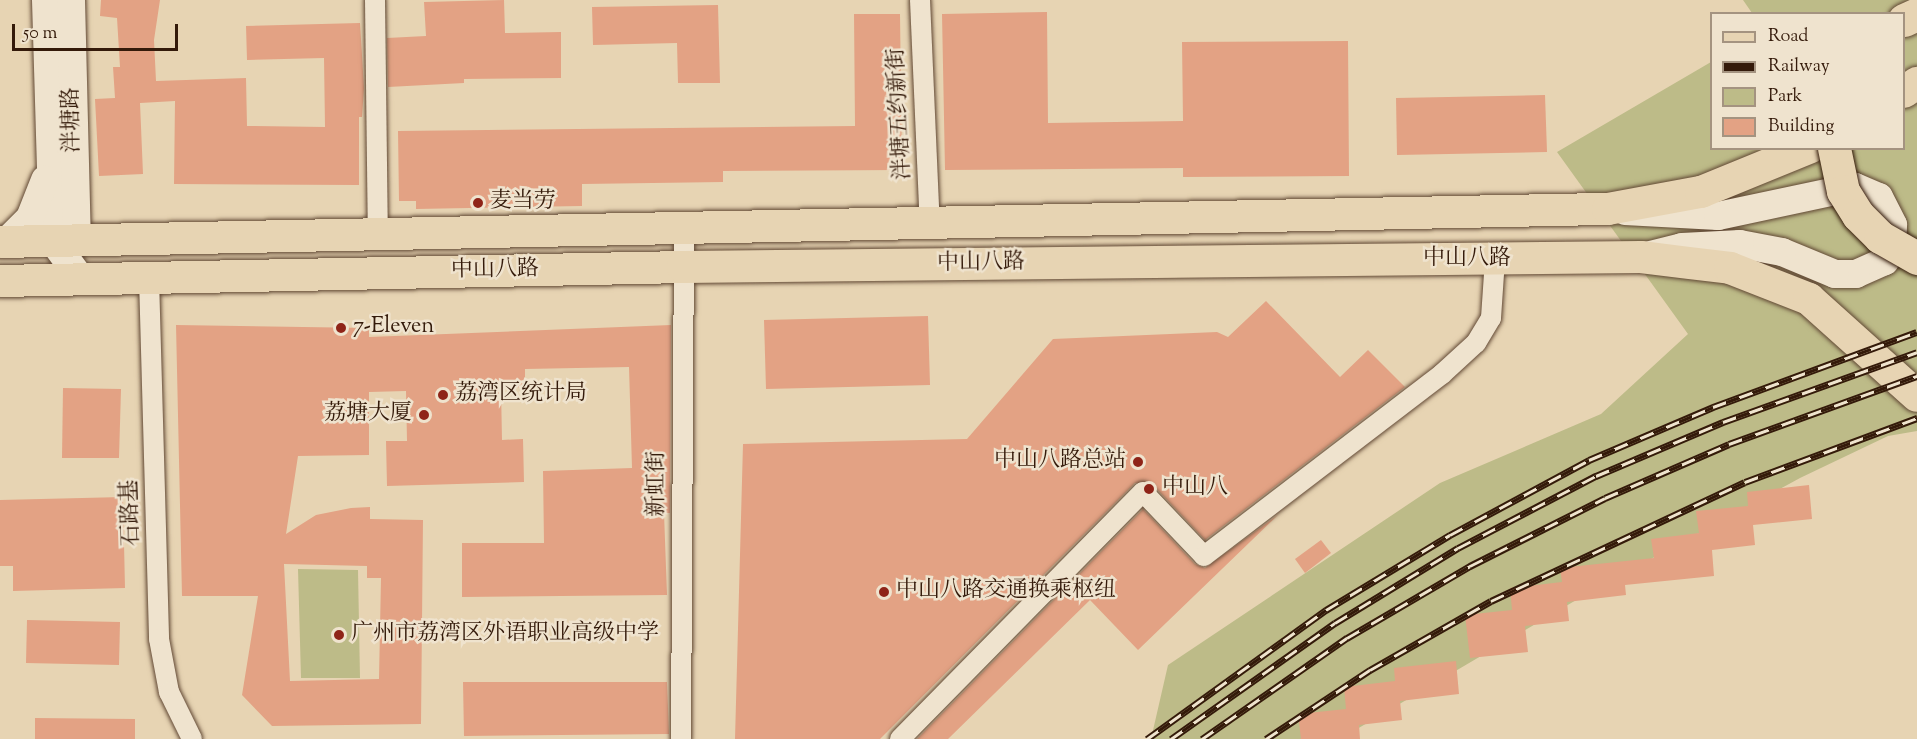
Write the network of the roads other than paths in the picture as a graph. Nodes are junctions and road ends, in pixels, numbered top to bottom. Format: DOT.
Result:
graph roads {
  1 [pos="46,0"];
  2 [pos="71,0"];
  3 [pos="375,0"];
  4 [pos="920,0"];
  5 [pos="1804,150"];
  6 [pos="1834,150"];
  7 [pos="49,157"];
  8 [pos="1608,209"];
  9 [pos="930,226"];
  10 [pos="684,229"];
  11 [pos="378,235"];
  12 [pos="65,241"];
  13 [pos="3,242"];
  14 [pos="1641,256"];
  15 [pos="1917,258"];
  16 [pos="1495,260"];
  17 [pos="683,267"];
  18 [pos="149,278"];
  19 [pos="81,279"];
  20 [pos="0,281"];
  21 [pos="1917,396"];
  22 [pos="192,739"];
  23 [pos="681,739"];
  24 [pos="900,739"];
  1 -- 7 [label="street"];
  2 -- 12 [label="street, 泮塘路"];
  3 -- 11 [label="street"];
  4 -- 9 [label="street, 泮塘五约新街"];
  5 -- 8 [label="main road, 中山八路"];
  6 -- 15 [label="highway, bridge"];
  7 -- 12 [label="street"];
  7 -- 13 [label="street"];
  8 -- 9 [label="main road, 中山八路"];
  8 -- 14 [label="street"];
  9 -- 10 [label="main road, 中山八路"];
  10 -- 11 [label="main road, 中山八路"];
  10 -- 17 [label="street, 新虹街"];
  11 -- 12 [label="main road, 中山八路"];
  12 -- 13 [label="main road, 中山八路"];
  12 -- 19 [label="street"];
  14 -- 16 [label="main road, 中山八路"];
  14 -- 21 [label="main road, 中山八路"];
  16 -- 17 [label="main road, 中山八路"];
  16 -- 24 [label="street"];
  17 -- 18 [label="main road, 中山八路"];
  17 -- 23 [label="street, 新虹街"];
  18 -- 19 [label="main road, 中山八路"];
  18 -- 22 [label="street, 石路基"];
  19 -- 20 [label="main road, 中山八路"];
}
